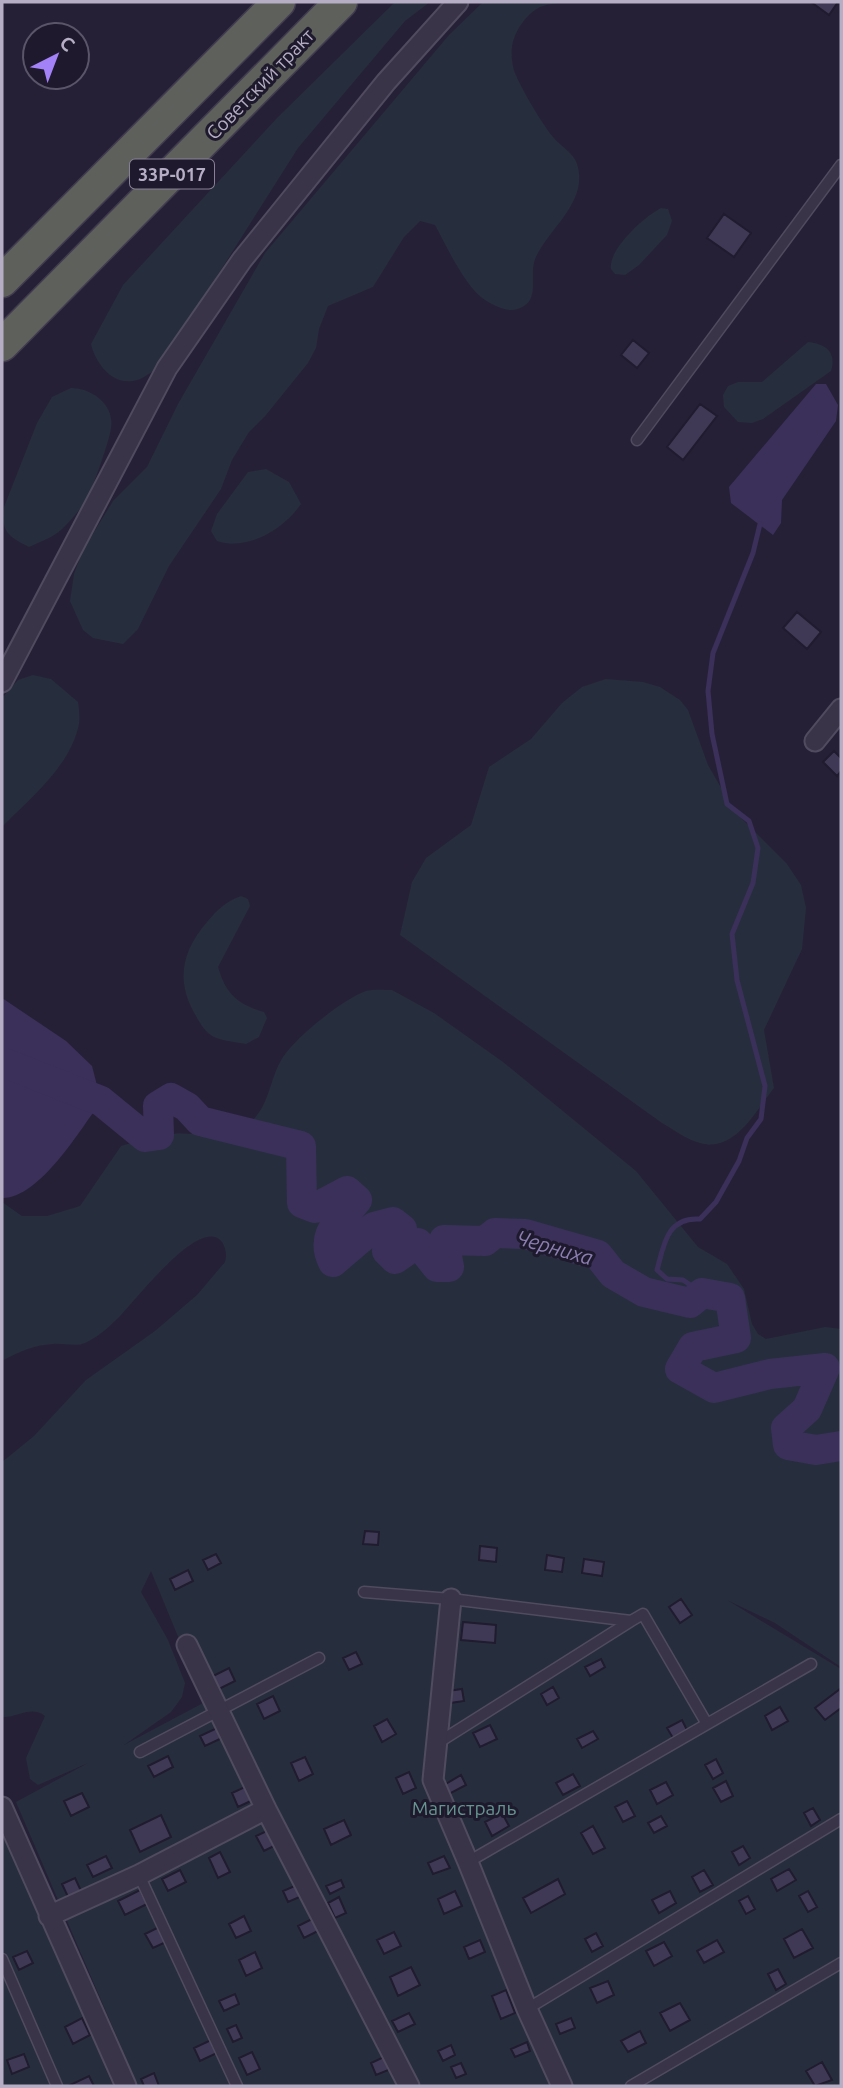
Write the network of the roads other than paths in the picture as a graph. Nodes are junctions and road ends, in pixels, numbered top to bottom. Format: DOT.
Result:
graph roads {
  1 [pos="279,2"];
  2 [pos="341,2"];
  3 [pos="458,2"];
  4 [pos="841,165"];
  5 [pos="2,281"];
  6 [pos="2,345"];
  7 [pos="637,440"];
  8 [pos="2,682"];
  9 [pos="841,709"];
  10 [pos="815,741"];
  11 [pos="364,1592"];
  12 [pos="451,1600"];
  13 [pos="631,1620"];
  14 [pos="187,1645"];
  15 [pos="319,1658"];
  16 [pos="811,1664"];
  17 [pos="219,1710"];
  18 [pos="706,1724"];
  19 [pos="435,1745"];
  20 [pos="140,1752"];
  21 [pos="2,1807"];
  22 [pos="266,1810"];
  23 [pos="841,1819"];
  24 [pos="468,1862"];
  25 [pos="139,1875"];
  26 [pos="49,1916"];
  27 [pos="2,1959"];
  28 [pos="841,1963"];
  29 [pos="527,2009"];
  30 [pos="57,2086"];
  31 [pos="126,2086"];
  32 [pos="237,2086"];
  33 [pos="409,2086"];
  34 [pos="562,2086"];
  35 [pos="631,2086"];
  1 -- 5 [label="highway, 33Р-017"];
  2 -- 6 [label="highway, Советский тракт / 33Р-017"];
  3 -- 8 [label="street"];
  4 -- 7 [label="lane"];
  9 -- 10 [label="street"];
  11 -- 12 [label="lane"];
  12 -- 13 [label="lane"];
  12 -- 19 [label="street"];
  13 -- 18 [label="lane"];
  13 -- 19 [label="lane"];
  14 -- 17 [label="street"];
  15 -- 17 [label="lane"];
  16 -- 18 [label="lane"];
  17 -- 20 [label="lane"];
  17 -- 22 [label="street"];
  18 -- 24 [label="lane"];
  19 -- 24 [label="street"];
  21 -- 26 [label="street"];
  22 -- 25 [label="street"];
  22 -- 33 [label="street"];
  23 -- 29 [label="lane"];
  24 -- 29 [label="street"];
  25 -- 26 [label="street"];
  25 -- 32 [label="lane"];
  26 -- 31 [label="street"];
  27 -- 30 [label="lane"];
  28 -- 35 [label="lane"];
  29 -- 34 [label="street"];
}
